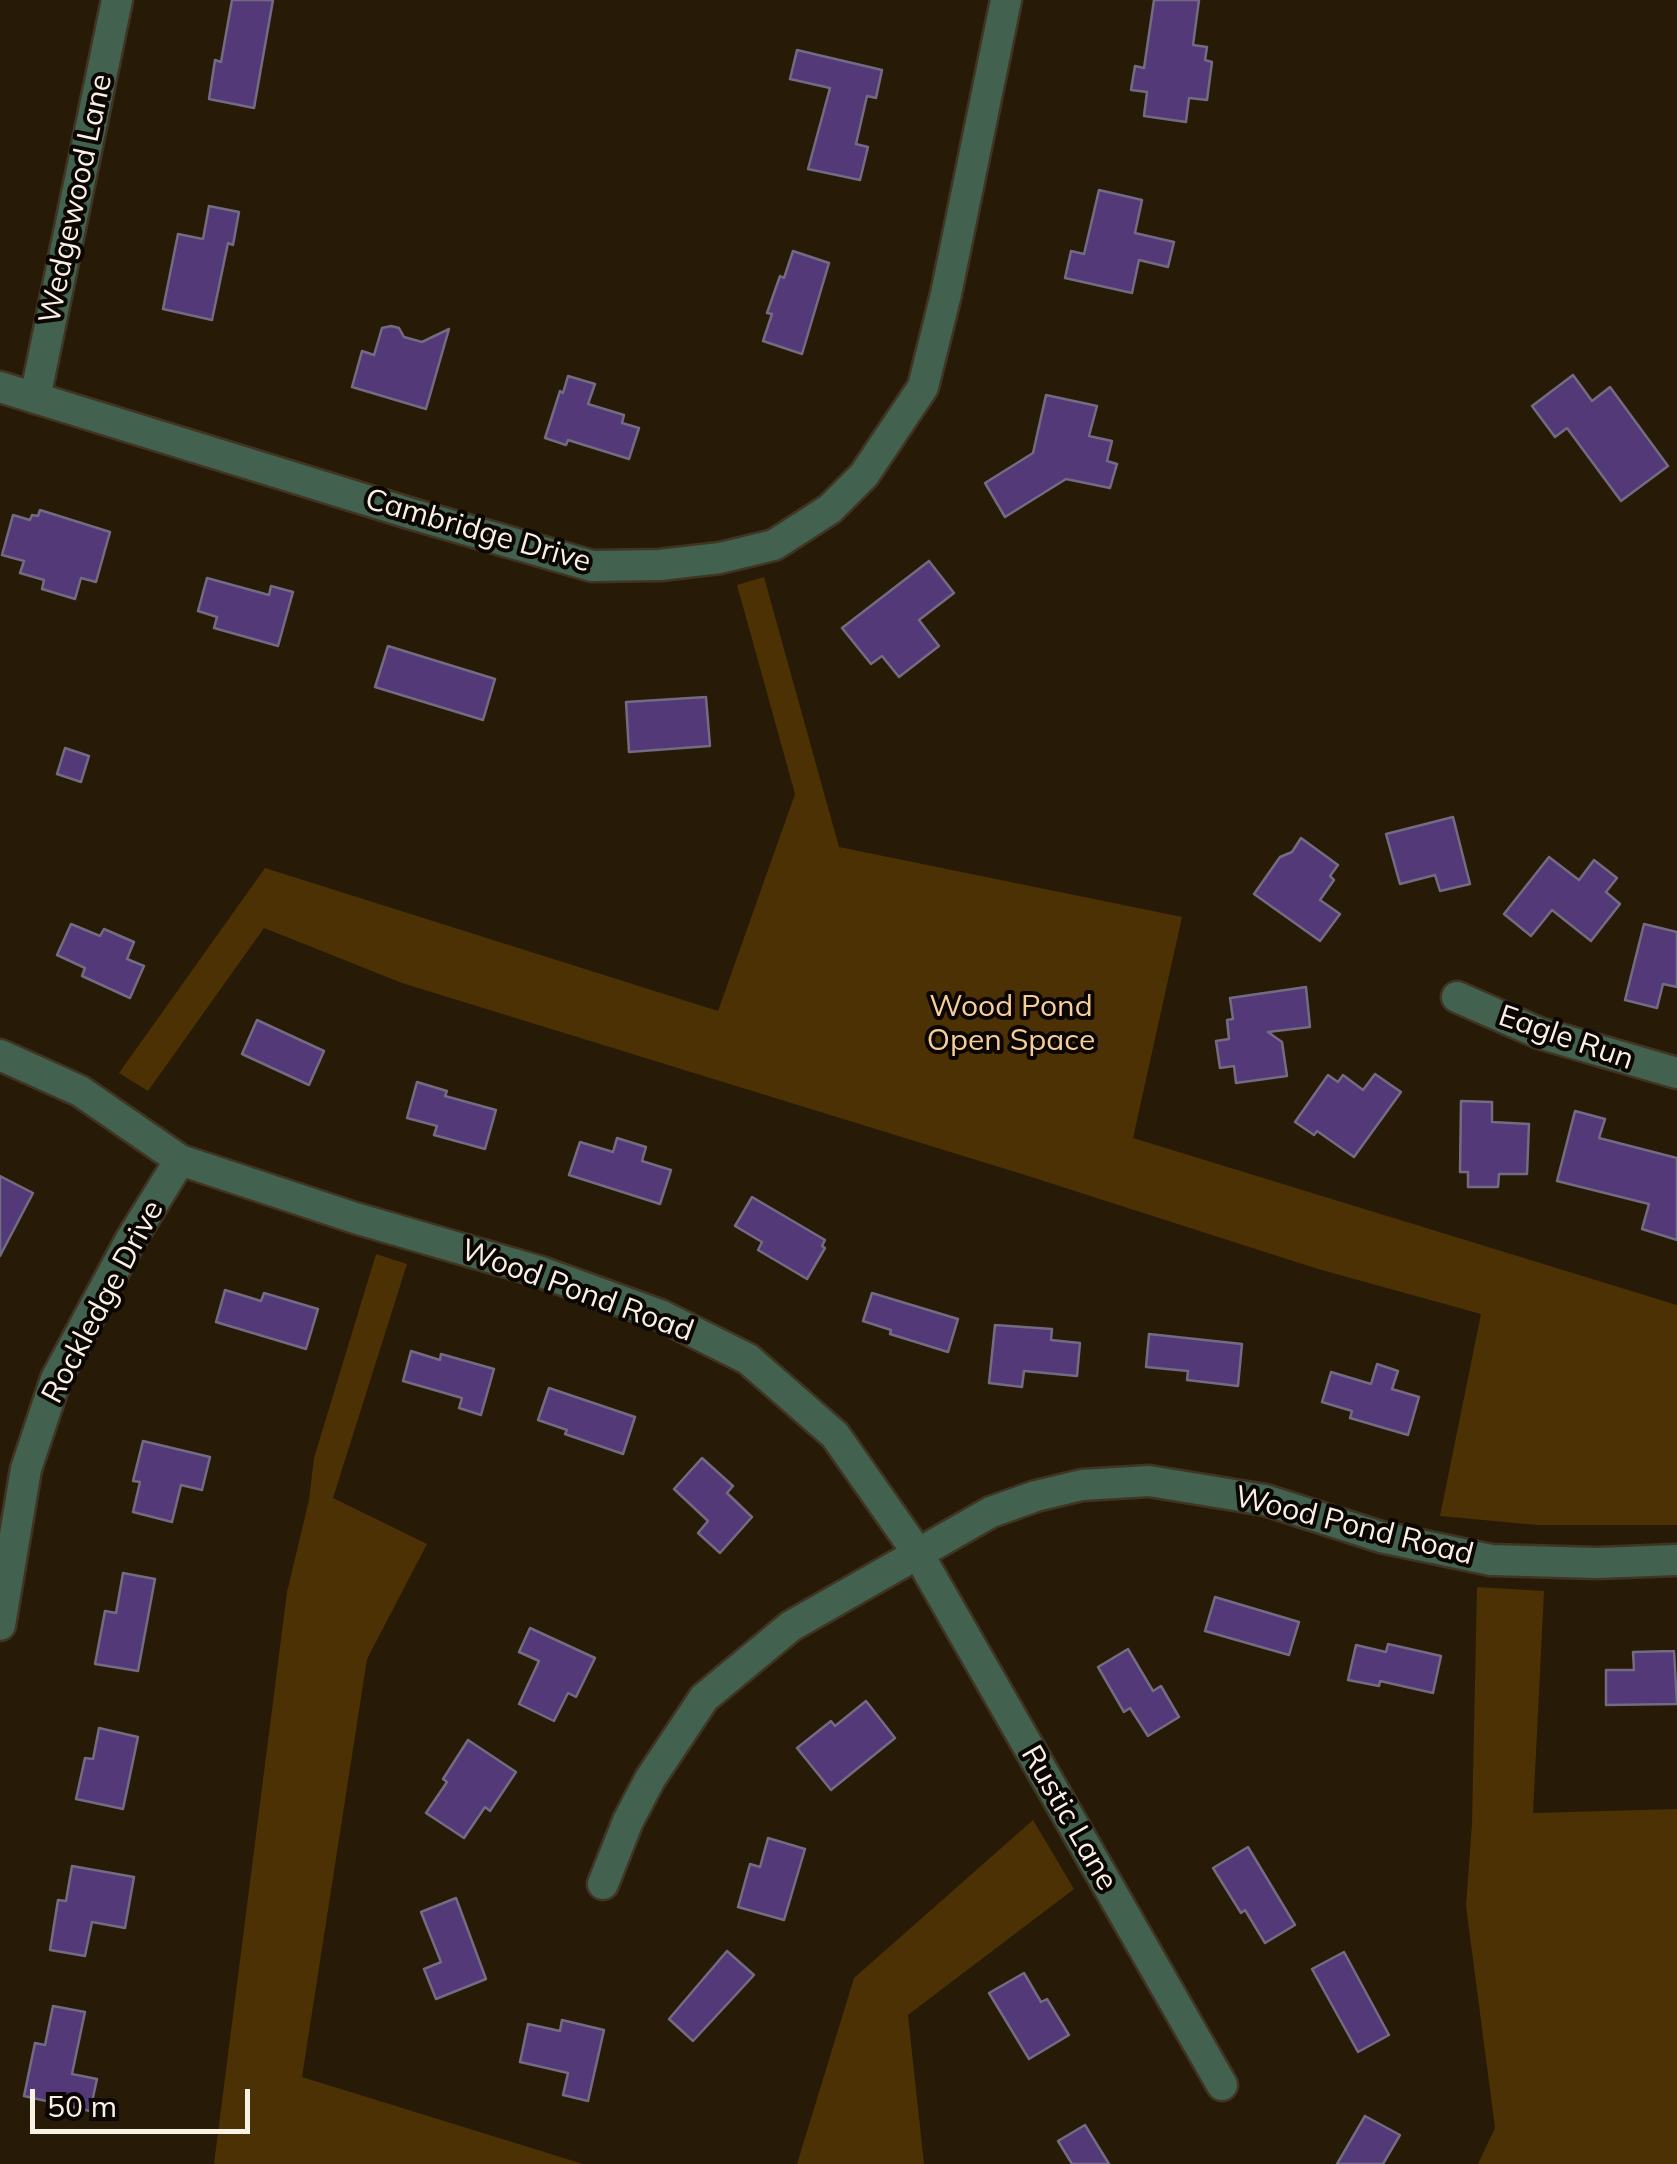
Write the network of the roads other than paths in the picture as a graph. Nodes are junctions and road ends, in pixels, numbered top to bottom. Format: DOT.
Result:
graph roads {
  1 [pos="117,0"];
  2 [pos="1006,0"];
  3 [pos="0,386"];
  4 [pos="35,398"];
  5 [pos="1457,998"];
  6 [pos="0,1056"];
  7 [pos="1677,1073"];
  8 [pos="180,1160"];
  9 [pos="917,1552"];
  10 [pos="1677,1560"];
  11 [pos="0,1625"];
  12 [pos="603,1884"];
  13 [pos="1222,2084"];
  1 -- 4 [label="street, Wedgewood Lane"];
  2 -- 4 [label="street, Cambridge Drive"];
  3 -- 4 [label="street, Cambridge Drive"];
  5 -- 7 [label="street, Eagle Run"];
  6 -- 8 [label="street, Wood Pond Road"];
  8 -- 9 [label="street, Wood Pond Road"];
  8 -- 11 [label="street, Rockledge Drive"];
  9 -- 10 [label="street, Wood Pond Road"];
  9 -- 12 [label="street"];
  9 -- 13 [label="street, Rustic Lane"];
}
